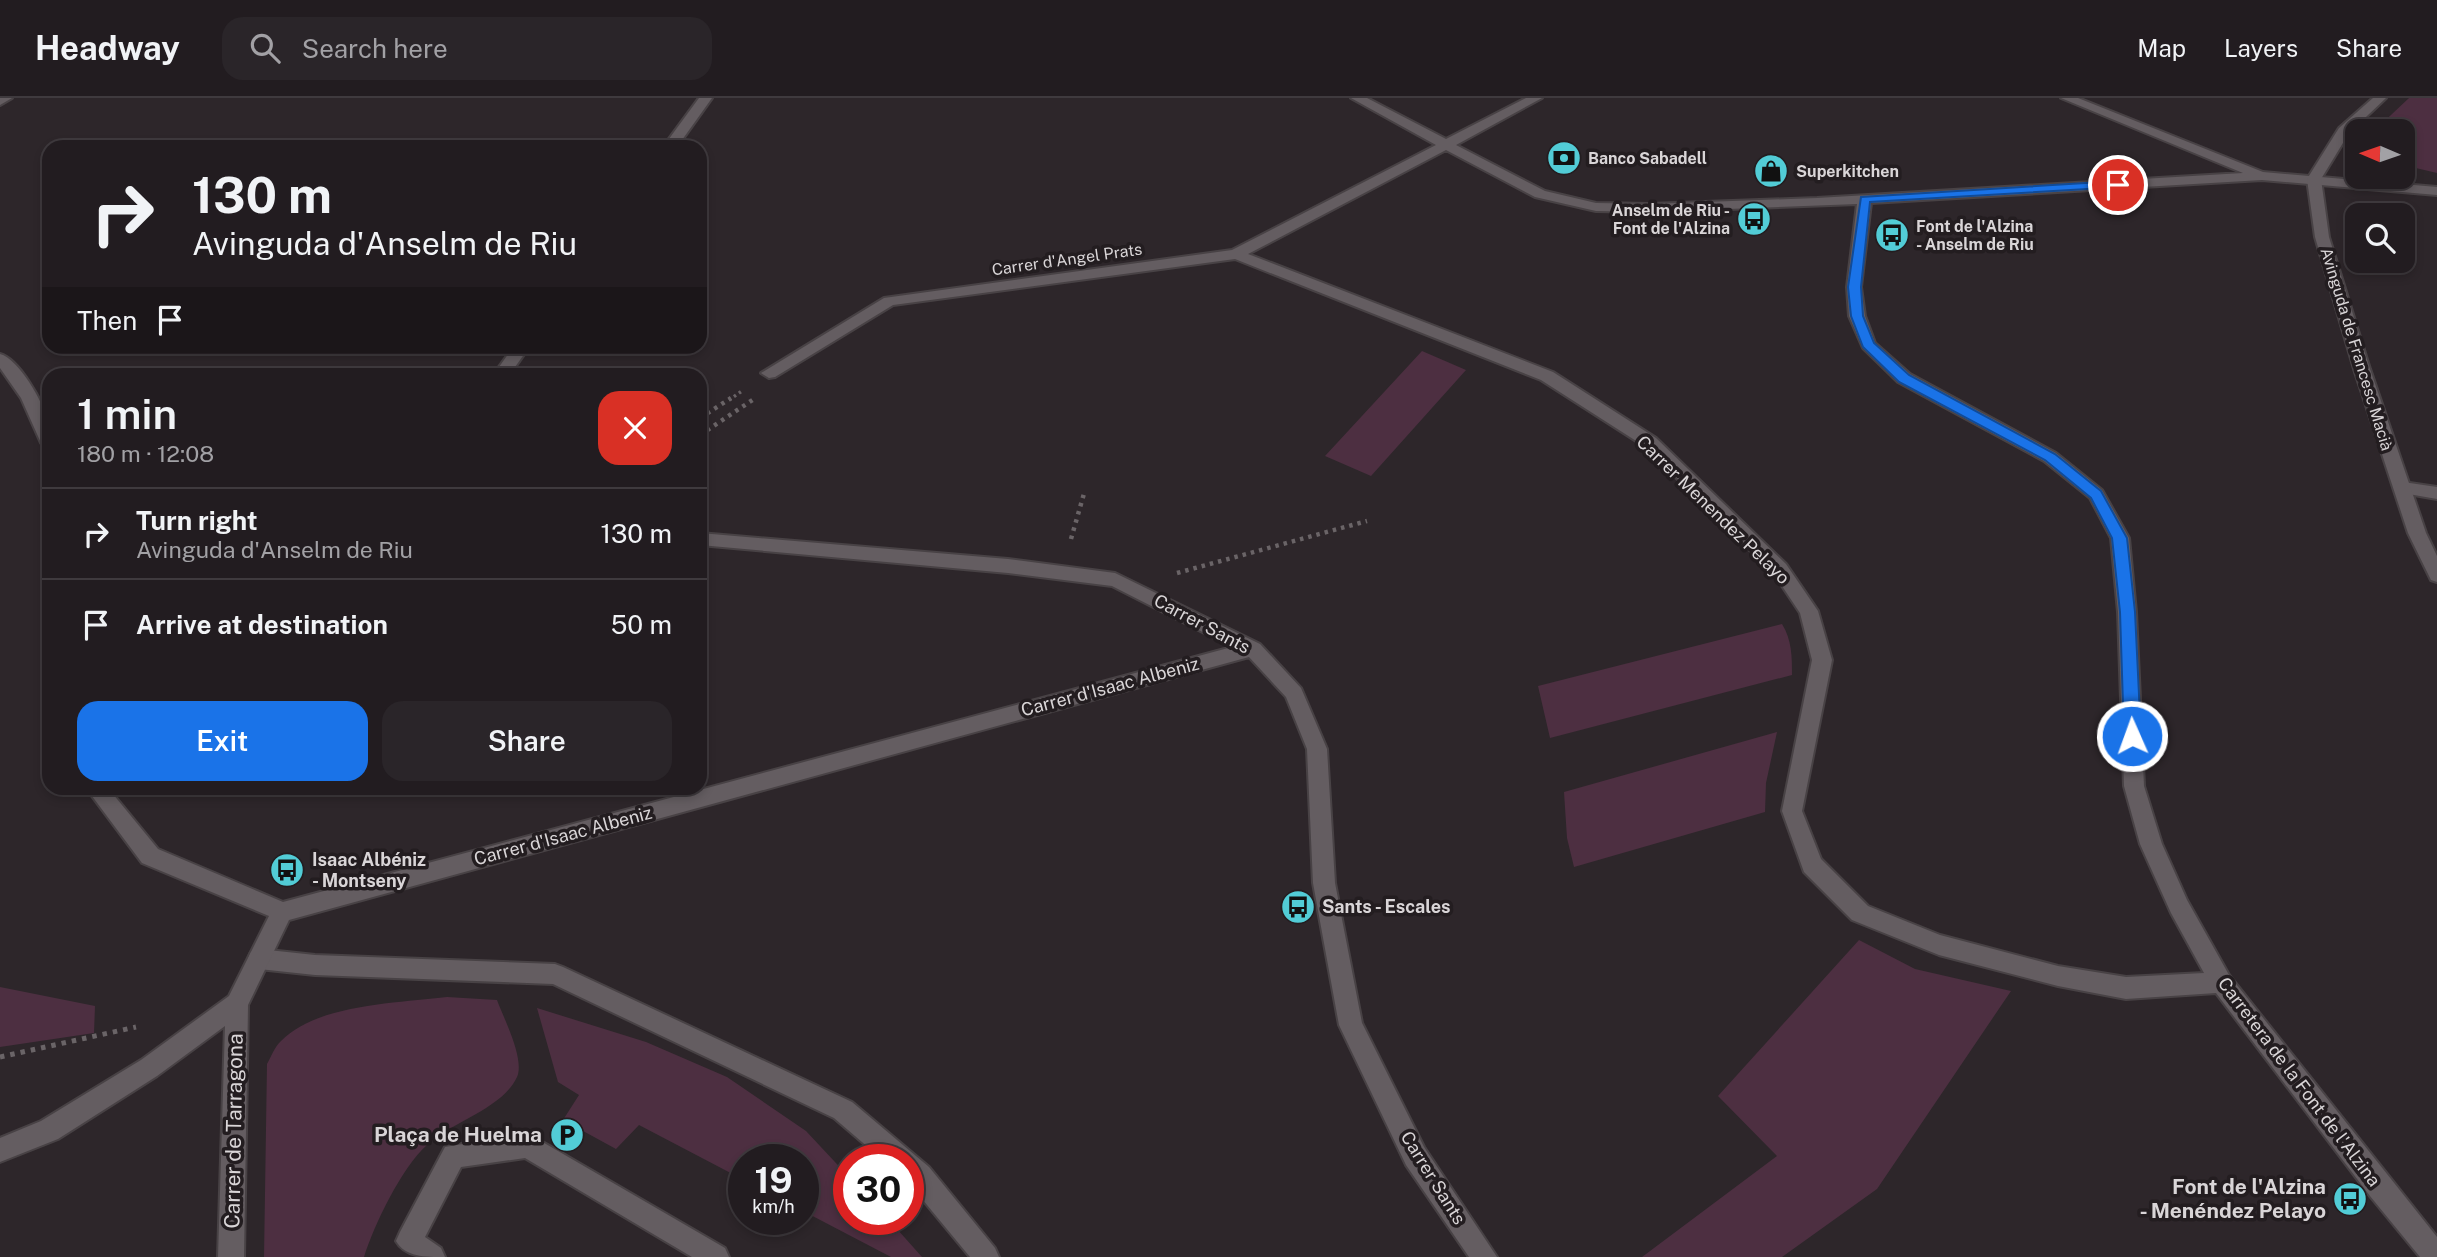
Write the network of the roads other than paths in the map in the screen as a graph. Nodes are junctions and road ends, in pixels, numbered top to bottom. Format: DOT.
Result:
graph roads {
  1 [pos="6,98"];
  2 [pos="706,98"];
  3 [pos="1357,98"];
  4 [pos="1536,98"];
  5 [pos="2067,98"];
  6 [pos="2380,98"];
  7 [pos="0,101"];
  8 [pos="675,140"];
  9 [pos="1445,145"];
  10 [pos="2262,176"];
  11 [pos="2314,179"];
  12 [pos="2437,191"];
  13 [pos="1865,199"];
  14 [pos="1236,254"];
  15 [pos="0,359"];
  16 [pos="769,373"];
  17 [pos="42,427"];
  18 [pos="2403,488"];
  19 [pos="2437,493"];
  20 [pos="707,540"];
  21 [pos="2437,575"];
  22 [pos="1253,649"];
  23 [pos="102,795"];
  24 [pos="282,912"];
  25 [pos="259,959"];
  26 [pos="2221,982"];
  27 [pos="237,1004"];
  28 [pos="883,1144"];
  29 [pos="0,1150"];
  30 [pos="924,1180"];
  31 [pos="231,1257"];
  32 [pos="432,1257"];
  33 [pos="716,1257"];
  34 [pos="986,1257"];
  35 [pos="1484,1257"];
  36 [pos="2437,1257"];
  1 -- 7 [label="street"];
  2 -- 8 [label="street"];
  3 -- 9 [label="street"];
  4 -- 9 [label="street, Carrer d'Angel Prats"];
  5 -- 10 [label="street"];
  6 -- 11 [label="street"];
  9 -- 13 [label="street"];
  9 -- 14 [label="street, Carrer d'Angel Prats"];
  10 -- 11 [label="street"];
  10 -- 13 [label="street"];
  11 -- 12 [label="street"];
  11 -- 18 [label="street, Avinguda de Francesc Macià"];
  13 -- 26 [label="street, Carretera de la Font de l'Alzina"];
  14 -- 16 [label="street, Carrer d'Angel Prats"];
  14 -- 26 [label="street, Carrer Menendez Pelayo"];
  15 -- 17 [label="street"];
  18 -- 19 [label="street"];
  18 -- 21 [label="street, Avinguda de Francesc Macià"];
  20 -- 22 [label="street, Carrer Sants"];
  22 -- 24 [label="street, Carrer d'Isaac Albeniz"];
  22 -- 35 [label="street, Carrer Sants"];
  23 -- 24 [label="street"];
  24 -- 25 [label="street"];
  25 -- 27 [label="street"];
  25 -- 28 [label="street"];
  26 -- 36 [label="street, Carretera de la Font de l'Alzina"];
  27 -- 29 [label="street"];
  27 -- 31 [label="street, Carrer de Tarragona"];
  30 -- 34 [label="street"];
  32 -- 33 [label="street"];
}
